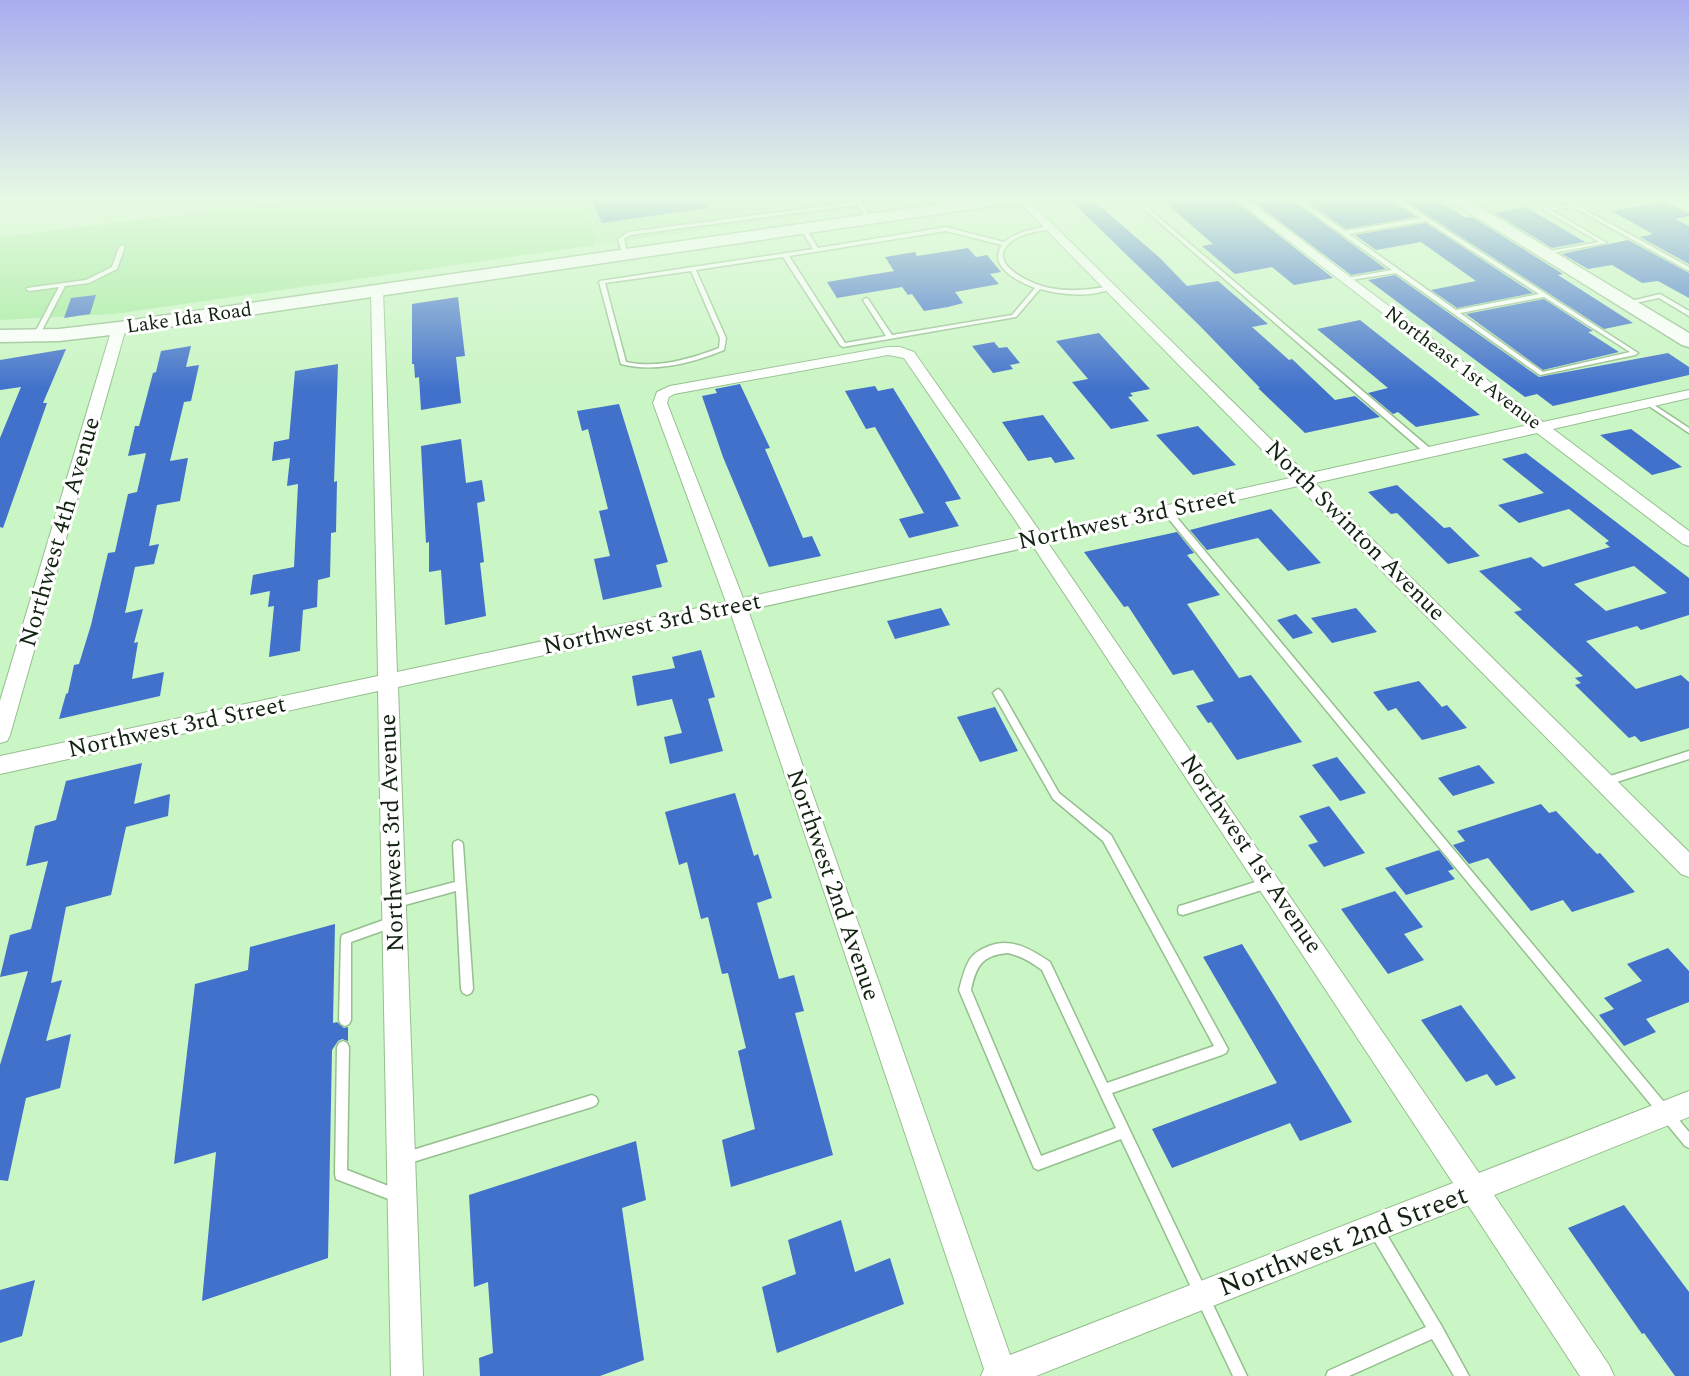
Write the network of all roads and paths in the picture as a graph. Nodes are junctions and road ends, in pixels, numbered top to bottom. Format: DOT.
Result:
graph roads {
  1 [pos="117,261"];
  2 [pos="576,261"];
  3 [pos="741,261"];
  4 [pos="789,261"];
  5 [pos="1001,261"];
  6 [pos="1084,261"];
  7 [pos="1207,261"];
  8 [pos="1321,261"];
  9 [pos="1384,261"];
  10 [pos="1492,261"];
  11 [pos="1556,261"];
  12 [pos="693,268"];
  13 [pos="1397,271"];
  14 [pos="1346,280"];
  15 [pos="63,285"];
  16 [pos="1039,287"];
  17 [pos="1110,288"];
  18 [pos="29,289"];
  19 [pos="377,290"];
  20 [pos="1544,295"];
  21 [pos="866,300"];
  22 [pos="1626,303"];
  23 [pos="1456,312"];
  24 [pos="1689,314"];
  25 [pos="119,328"];
  26 [pos="0,336"];
  27 [pos="36,336"];
  28 [pos="1689,341"];
  29 [pos="889,344"];
  30 [pos="1689,394"];
  31 [pos="1648,403"];
  32 [pos="1541,427"];
  33 [pos="1689,431"];
  34 [pos="1429,452"];
  35 [pos="1304,480"];
  36 [pos="1166,510"];
  37 [pos="1038,539"];
  38 [pos="1689,540"];
  39 [pos="737,606"];
  40 [pos="388,681"];
  41 [pos="998,693"];
  42 [pos="0,735"];
  43 [pos="1689,755"];
  44 [pos="0,765"];
  45 [pos="1604,782"];
  46 [pos="458,846"];
  47 [pos="1689,867"];
  48 [pos="1270,883"];
  49 [pos="460,885"];
  50 [pos="1183,910"];
  51 [pos="394,912"];
  52 [pos="467,989"];
  53 [pos="345,1020"];
  54 [pos="343,1047"];
  55 [pos="1104,1090"];
  56 [pos="592,1101"];
  57 [pos="1677,1109"];
  58 [pos="1124,1131"];
  59 [pos="1689,1142"];
  60 [pos="401,1159"];
  61 [pos="1474,1190"];
  62 [pos="402,1199"];
  63 [pos="1375,1228"];
  64 [pos="1202,1296"];
  65 [pos="1436,1330"];
  66 [pos="1000,1375"];
  67 [pos="407,1376"];
  68 [pos="1240,1376"];
  69 [pos="1334,1376"];
  70 [pos="1462,1376"];
  71 [pos="1598,1376"];
  1 -- 15 [label="lane"];
  2 -- 19 [label="street, Lake Ida Road"];
  3 -- 12 [label="lane"];
  4 -- 29 [label="lane"];
  5 -- 16 [label="lane"];
  6 -- 17 [label="street, North Swinton Avenue"];
  7 -- 34 [label="lane"];
  8 -- 14 [label="street, Northeast 1st Avenue"];
  9 -- 13 [label="lane"];
  10 -- 20 [label="lane"];
  11 -- 22 [label="street"];
  12 -- 12 [label="lane"];
  13 -- 14 [label="lane"];
  13 -- 23 [label="lane"];
  14 -- 32 [label="street, Northeast 1st Avenue"];
  15 -- 18 [label="lane"];
  15 -- 27 [label="lane"];
  16 -- 17 [label="lane"];
  16 -- 29 [label="lane"];
  17 -- 35 [label="street, North Swinton Avenue"];
  19 -- 25 [label="street, Lake Ida Road"];
  19 -- 40 [label="street, Northwest 3rd Avenue"];
  20 -- 23 [label="lane"];
  20 -- 23 [label="lane"];
  21 -- 29 [label="lane"];
  22 -- 24 [label="lane"];
  22 -- 28 [label="street"];
  25 -- 27 [label="street, Lake Ida Road"];
  25 -- 42 [label="street, Northwest 4th Avenue"];
  26 -- 27 [label="street, Lake Ida Road"];
  29 -- 37 [label="street, Northwest 1st Avenue"];
  29 -- 39 [label="street, Northwest 2nd Avenue"];
  30 -- 31 [label="street, Northwest 3rd Street"];
  31 -- 32 [label="street, Northwest 3rd Street"];
  31 -- 33 [label="lane"];
  32 -- 34 [label="street, Northwest 3rd Street"];
  32 -- 38 [label="street, Northeast 1st Avenue"];
  34 -- 35 [label="street, Northwest 3rd Street"];
  35 -- 36 [label="street, Northwest 3rd Street"];
  35 -- 45 [label="street, North Swinton Avenue"];
  36 -- 37 [label="street, Northwest 3rd Street"];
  36 -- 57 [label="lane"];
  37 -- 39 [label="street, Northwest 3rd Street"];
  37 -- 48 [label="street, Northwest 1st Avenue"];
  39 -- 40 [label="street, Northwest 3rd Street"];
  39 -- 66 [label="street, Northwest 2nd Avenue"];
  40 -- 44 [label="street, Northwest 3rd Street"];
  40 -- 51 [label="street, Northwest 3rd Avenue"];
  41 -- 55 [label="lane"];
  43 -- 45 [label="lane"];
  45 -- 47 [label="street, North Swinton Avenue"];
  46 -- 49 [label="lane"];
  48 -- 50 [label="lane"];
  48 -- 61 [label="street, Northwest 1st Avenue"];
  49 -- 51 [label="lane"];
  49 -- 52 [label="lane"];
  51 -- 53 [label="lane"];
  51 -- 60 [label="street, Northwest 3rd Avenue"];
  54 -- 62 [label="lane"];
  55 -- 58 [label="lane"];
  55 -- 58 [label="lane"];
  56 -- 60 [label="lane"];
  57 -- 59 [label="lane"];
  57 -- 61 [label="street, Northwest 2nd Street"];
  58 -- 64 [label="lane"];
  60 -- 62 [label="street, Northwest 3rd Avenue"];
  61 -- 63 [label="street, Northwest 2nd Street"];
  61 -- 71 [label="street, Northwest 1st Avenue"];
  62 -- 67 [label="street, Northwest 3rd Avenue"];
  63 -- 64 [label="street, Northwest 2nd Street"];
  63 -- 65 [label="lane"];
  64 -- 66 [label="street, Northwest 2nd Street"];
  64 -- 68 [label="lane"];
  65 -- 69 [label="lane"];
  65 -- 70 [label="lane"];
}
